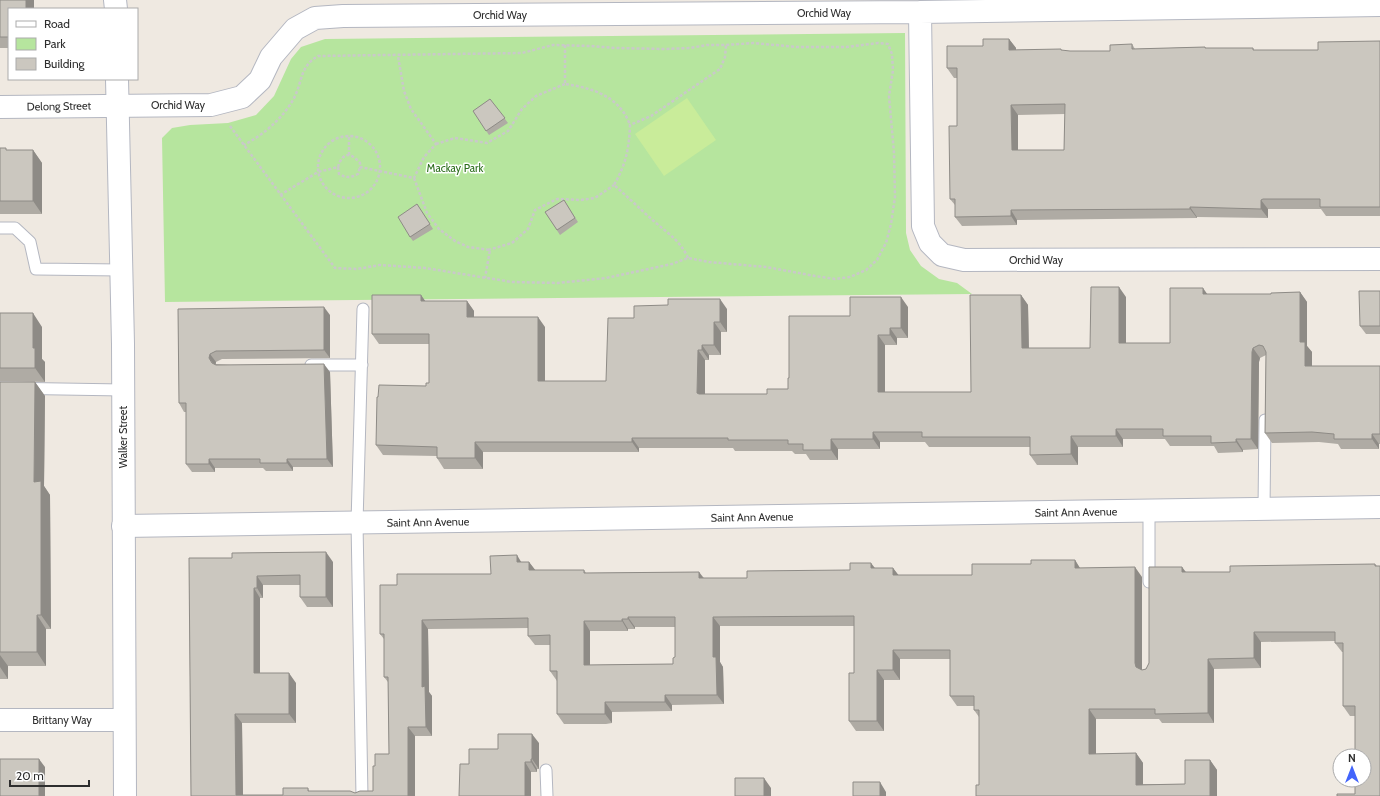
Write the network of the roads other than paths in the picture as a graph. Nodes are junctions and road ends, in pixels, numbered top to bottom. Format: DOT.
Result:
graph roads {
  1 [pos="1380,5"];
  2 [pos="920,12"];
  3 [pos="117,80"];
  4 [pos="118,105"];
  5 [pos="0,107"];
  6 [pos="0,228"];
  7 [pos="1380,258"];
  8 [pos="121,270"];
  9 [pos="363,309"];
  10 [pos="300,365"];
  11 [pos="362,365"];
  12 [pos="0,388"];
  13 [pos="123,390"];
  14 [pos="1265,408"];
  15 [pos="1380,507"];
  16 [pos="1264,509"];
  17 [pos="1150,511"];
  18 [pos="357,523"];
  19 [pos="124,526"];
  20 [pos="1150,596"];
  21 [pos="0,720"];
  22 [pos="124,720"];
  23 [pos="546,770"];
  24 [pos="125,796"];
  25 [pos="362,796"];
  26 [pos="547,796"];
  1 -- 2 [label="street, Orchid Way"];
  2 -- 4 [label="street, Orchid Way"];
  2 -- 7 [label="street, Orchid Way"];
  3 -- 4 [label="street, Walker Street"];
  4 -- 5 [label="street, Delong Street"];
  4 -- 8 [label="street, Walker Street"];
  6 -- 8 [label="lane"];
  8 -- 13 [label="street, Walker Street"];
  9 -- 11 [label="lane"];
  10 -- 11 [label="lane"];
  11 -- 18 [label="lane"];
  12 -- 13 [label="lane"];
  13 -- 19 [label="street, Walker Street"];
  14 -- 16 [label="lane"];
  15 -- 16 [label="street, Saint Ann Avenue"];
  16 -- 17 [label="street, Saint Ann Avenue"];
  17 -- 18 [label="street, Saint Ann Avenue"];
  17 -- 20 [label="lane"];
  18 -- 19 [label="street, Saint Ann Avenue"];
  18 -- 25 [label="lane"];
  19 -- 22 [label="street, Walker Street"];
  21 -- 22 [label="street, Brittany Way"];
  22 -- 24 [label="street, Walker Street"];
  23 -- 26 [label="lane"];
}
